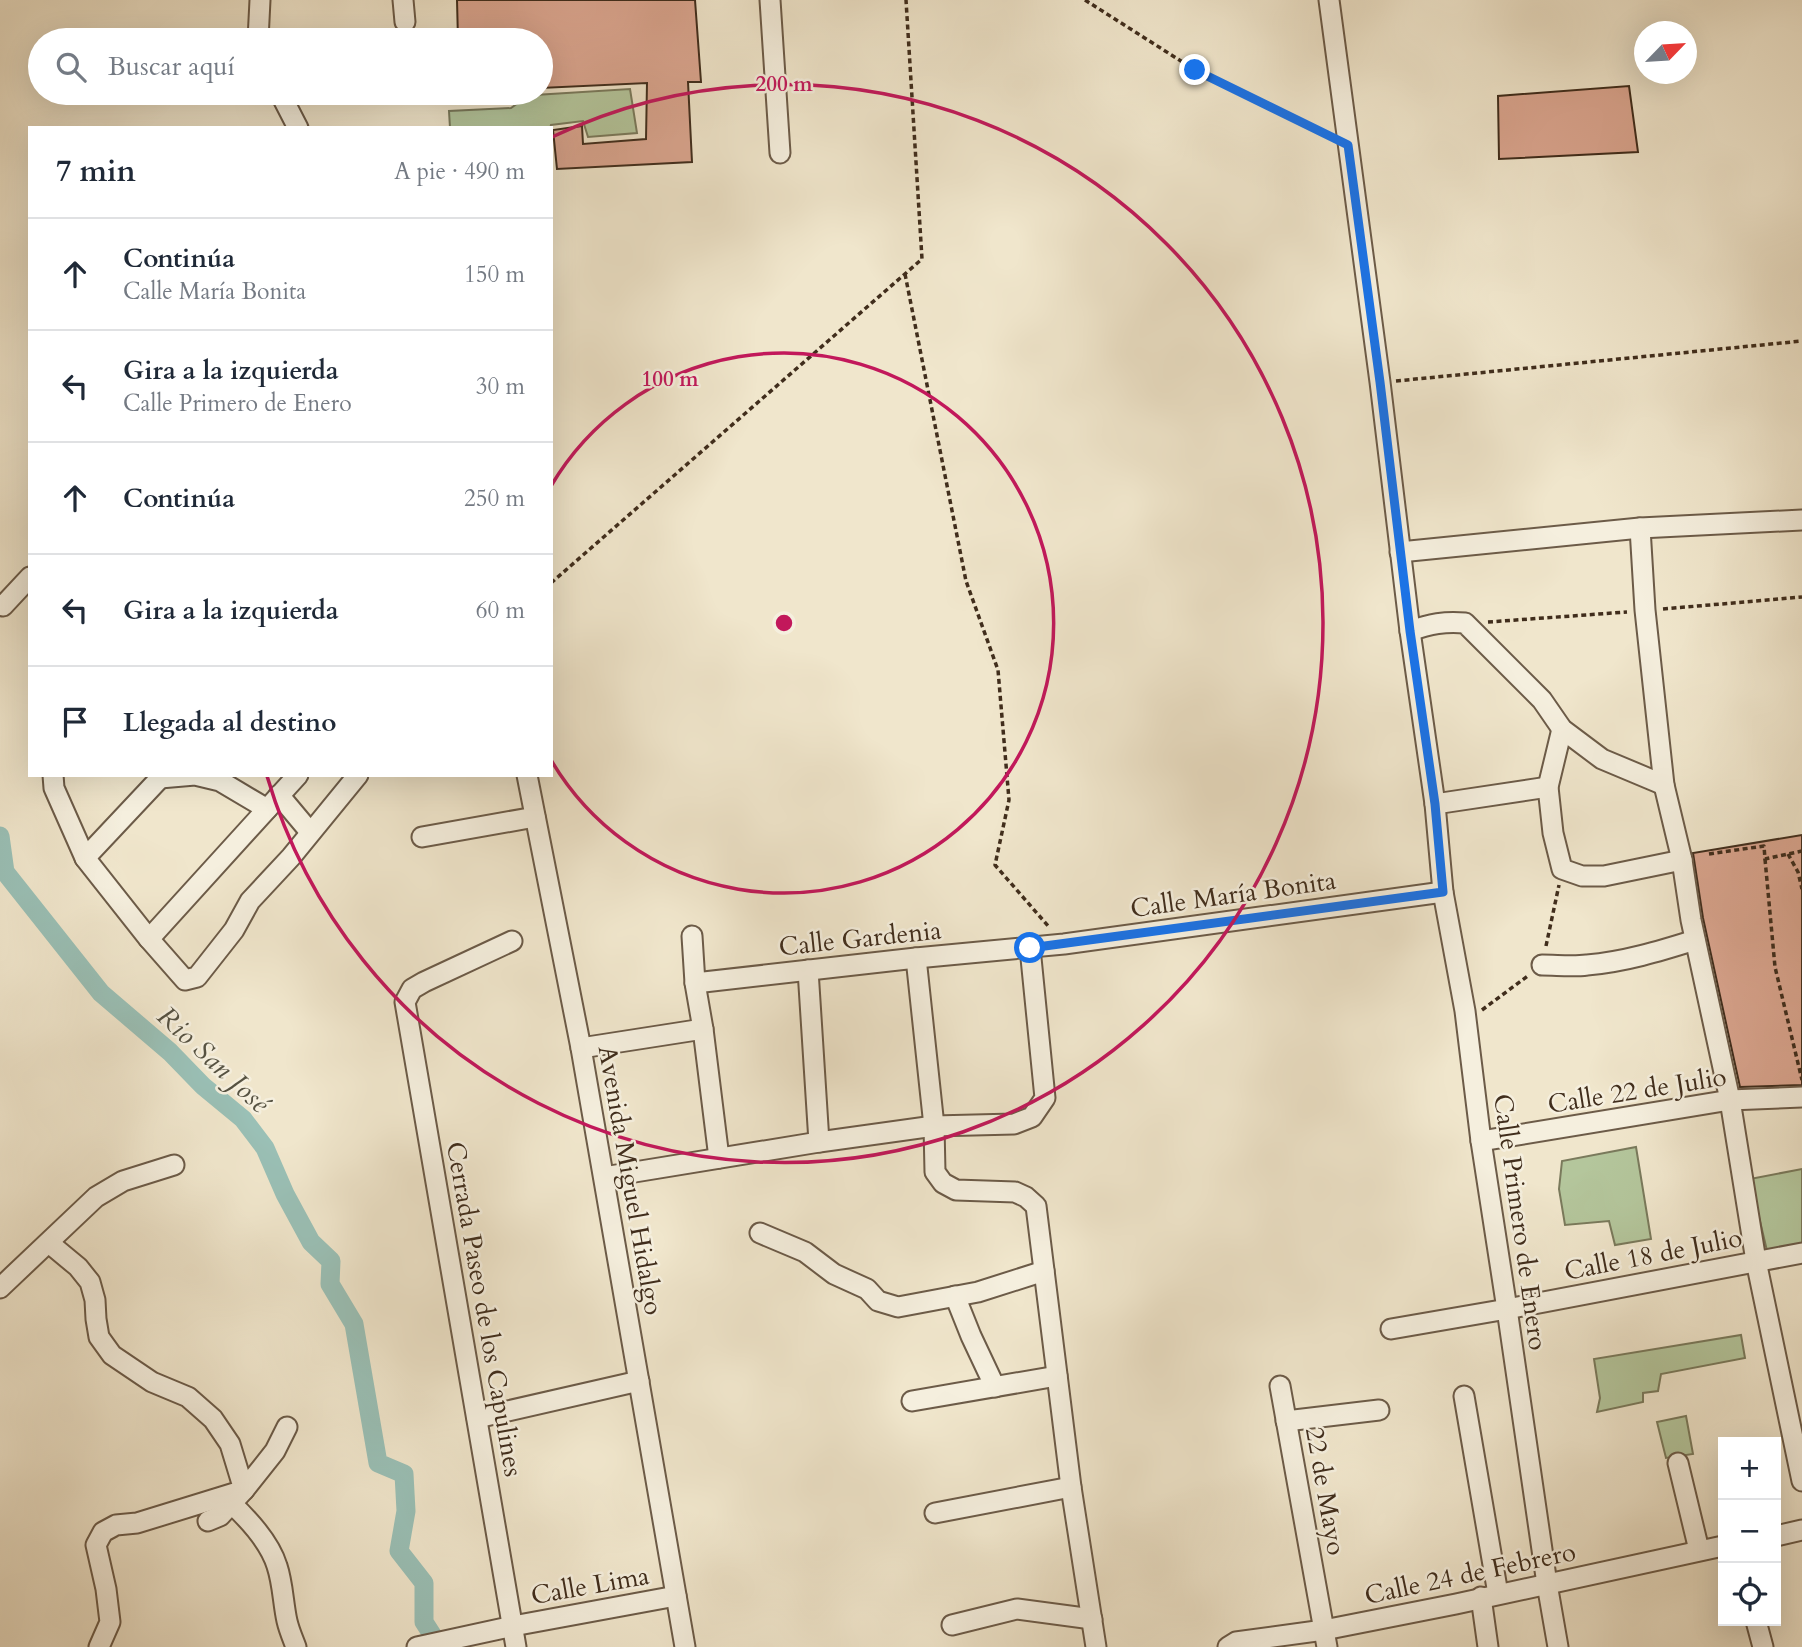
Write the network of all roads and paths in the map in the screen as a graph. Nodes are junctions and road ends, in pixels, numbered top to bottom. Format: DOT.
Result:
graph roads {
  1 [pos="260,0"];
  2 [pos="403,0"];
  3 [pos="770,0"];
  4 [pos="1085,0"];
  5 [pos="1329,0"];
  6 [pos="908,1"];
  7 [pos="405,22"];
  8 [pos="259,28"];
  9 [pos="286,105"];
  10 [pos="297,126"];
  11 [pos="1348,145"];
  12 [pos="780,153"];
  13 [pos="905,274"];
  14 [pos="1802,341"];
  15 [pos="1380,382"];
  16 [pos="1802,520"];
  17 [pos="1640,528"];
  18 [pos="1400,552"];
  19 [pos="28,579"];
  20 [pos="553,581"];
  21 [pos="4,606"];
  22 [pos="1410,631"];
  23 [pos="1562,729"];
  24 [pos="53,777"];
  25 [pos="162,777"];
  26 [pos="202,777"];
  27 [pos="296,777"];
  28 [pos="356,777"];
  29 [pos="527,777"];
  30 [pos="1664,785"];
  31 [pos="1548,787"];
  32 [pos="273,802"];
  33 [pos="1435,804"];
  34 [pos="536,817"];
  35 [pos="310,832"];
  36 [pos="422,837"];
  37 [pos="1802,851"];
  38 [pos="1709,854"];
  39 [pos="1788,854"];
  40 [pos="85,858"];
  41 [pos="1765,859"];
  42 [pos="1682,860"];
  43 [pos="1802,889"];
  44 [pos="1443,892"];
  45 [pos="692,936"];
  46 [pos="149,939"];
  47 [pos="1695,940"];
  48 [pos="512,941"];
  49 [pos="1064,944"];
  50 [pos="1030,948"];
  51 [pos="916,958"];
  52 [pos="1542,965"];
  53 [pos="808,970"];
  54 [pos="695,983"];
  55 [pos="703,1029"];
  56 [pos="581,1048"];
  57 [pos="1802,1080"];
  58 [pos="1802,1097"];
  59 [pos="1730,1100"];
  60 [pos="934,1126"];
  61 [pos="1480,1141"];
  62 [pos="819,1142"];
  63 [pos="719,1158"];
  64 [pos="174,1164"];
  65 [pos="604,1177"];
  66 [pos="760,1234"];
  67 [pos="49,1243"];
  68 [pos="1802,1253"];
  69 [pos="1756,1261"];
  70 [pos="1044,1271"];
  71 [pos="0,1288"];
  72 [pos="955,1296"];
  73 [pos="1507,1309"];
  74 [pos="1391,1329"];
  75 [pos="1057,1376"];
  76 [pos="639,1381"];
  77 [pos="1280,1386"];
  78 [pos="995,1387"];
  79 [pos="1464,1396"];
  80 [pos="912,1401"];
  81 [pos="1379,1410"];
  82 [pos="477,1418"];
  83 [pos="1286,1421"];
  84 [pos="287,1427"];
  85 [pos="1678,1463"];
  86 [pos="1802,1480"];
  87 [pos="1070,1487"];
  88 [pos="238,1497"];
  89 [pos="935,1513"];
  90 [pos="208,1521"];
  91 [pos="1802,1530"];
  92 [pos="1781,1535"];
  93 [pos="1718,1547"];
  94 [pos="1699,1550"];
  95 [pos="1547,1584"];
  96 [pos="676,1596"];
  97 [pos="1489,1596"];
  98 [pos="1092,1619"];
  99 [pos="952,1625"];
  100 [pos="513,1626"];
  101 [pos="1757,1626"];
  102 [pos="1326,1638"];
  103 [pos="421,1646"];
  104 [pos="99,1647"];
  105 [pos="296,1647"];
  106 [pos="516,1647"];
  107 [pos="685,1647"];
  108 [pos="1096,1647"];
  109 [pos="1227,1647"];
  110 [pos="1488,1647"];
  111 [pos="1558,1647"];
  112 [pos="1763,1647"];
  1 -- 8 [label="street"];
  2 -- 7 [label="street"];
  3 -- 12 [label="street"];
  4 -- 11 [label="path"];
  5 -- 11 [label="street, Calle Primero de Enero"];
  6 -- 13 [label="path"];
  9 -- 10 [label="street"];
  11 -- 15 [label="street, Calle Primero de Enero"];
  13 -- 20 [label="path"];
  13 -- 49 [label="path"];
  14 -- 15 [label="path"];
  15 -- 18 [label="street, Calle Primero de Enero"];
  16 -- 17 [label="street"];
  17 -- 18 [label="street"];
  17 -- 30 [label="street"];
  18 -- 22 [label="street, Calle Primero de Enero"];
  19 -- 21 [label="street"];
  22 -- 23 [label="street"];
  22 -- 33 [label="street, Calle Primero de Enero"];
  23 -- 30 [label="street"];
  23 -- 31 [label="street"];
  24 -- 40 [label="street"];
  25 -- 40 [label="street"];
  26 -- 32 [label="street"];
  27 -- 32 [label="street"];
  28 -- 35 [label="street"];
  29 -- 34 [label="street, Avenida Miguel Hidalgo"];
  30 -- 42 [label="street"];
  31 -- 33 [label="street"];
  31 -- 42 [label="street"];
  32 -- 35 [label="street"];
  32 -- 46 [label="street"];
  33 -- 44 [label="street, Calle Primero de Enero"];
  34 -- 36 [label="street"];
  34 -- 56 [label="street, Avenida Miguel Hidalgo"];
  35 -- 46 [label="street"];
  37 -- 39 [label="path"];
  38 -- 41 [label="path"];
  39 -- 41 [label="path"];
  39 -- 43 [label="path"];
  40 -- 46 [label="street"];
  41 -- 57 [label="path"];
  42 -- 47 [label="street"];
  44 -- 49 [label="street, Calle María Bonita"];
  44 -- 61 [label="street, Calle Primero de Enero"];
  45 -- 54 [label="street"];
  47 -- 52 [label="street"];
  47 -- 59 [label="street"];
  48 -- 82 [label="street, Cerrada Paseo de los Capulines"];
  49 -- 50 [label="street, Calle María Bonita"];
  50 -- 51 [label="street, Calle Gardenia"];
  50 -- 60 [label="street"];
  51 -- 53 [label="street, Calle Gardenia"];
  51 -- 60 [label="street"];
  53 -- 54 [label="street, Calle Gardenia"];
  53 -- 62 [label="street"];
  54 -- 55 [label="street"];
  55 -- 56 [label="street"];
  55 -- 63 [label="street"];
  56 -- 65 [label="street, Avenida Miguel Hidalgo"];
  58 -- 59 [label="street, Calle 22 de Julio"];
  59 -- 61 [label="street, Calle 22 de Julio"];
  59 -- 69 [label="street"];
  60 -- 62 [label="street"];
  60 -- 70 [label="street"];
  61 -- 73 [label="street, Calle Primero de Enero"];
  62 -- 63 [label="street"];
  63 -- 65 [label="street"];
  64 -- 67 [label="street"];
  65 -- 76 [label="street, Avenida Miguel Hidalgo"];
  66 -- 72 [label="street"];
  67 -- 71 [label="street"];
  67 -- 88 [label="street"];
  68 -- 69 [label="street, Calle 18 de Julio"];
  69 -- 73 [label="street, Calle 18 de Julio"];
  69 -- 86 [label="street"];
  70 -- 72 [label="street"];
  70 -- 75 [label="street"];
  72 -- 78 [label="street"];
  73 -- 74 [label="street, Calle 18 de Julio"];
  73 -- 95 [label="street, Calle Primero de Enero"];
  75 -- 78 [label="street"];
  75 -- 87 [label="street"];
  76 -- 82 [label="street"];
  76 -- 96 [label="street, Avenida Miguel Hidalgo"];
  77 -- 83 [label="street, 22 de Mayo"];
  78 -- 80 [label="street"];
  79 -- 97 [label="street"];
  81 -- 83 [label="street"];
  82 -- 100 [label="street, Cerrada Paseo de los Capulines"];
  83 -- 102 [label="street, 22 de Mayo"];
  84 -- 88 [label="street"];
  85 -- 94 [label="street"];
  87 -- 89 [label="street"];
  87 -- 98 [label="street"];
  88 -- 90 [label="street"];
  88 -- 104 [label="street"];
  88 -- 105 [label="street"];
  91 -- 92 [label="street"];
  93 -- 94 [label="street, Calle 24 de Febrero"];
  94 -- 95 [label="street, Calle 24 de Febrero"];
  95 -- 97 [label="street, Calle 24 de Febrero"];
  95 -- 111 [label="street, Calle Primero de Enero"];
  96 -- 100 [label="street, Calle Lima"];
  96 -- 107 [label="street, Avenida Miguel Hidalgo"];
  97 -- 102 [label="street, Calle 24 de Febrero"];
  97 -- 110 [label="street"];
  98 -- 99 [label="street"];
  98 -- 108 [label="street"];
  100 -- 103 [label="street, Calle Lima"];
  100 -- 106 [label="street, Cerrada Paseo de los Capulines"];
  101 -- 112 [label="street"];
  102 -- 109 [label="street, Calle 24 de Febrero"];
}
